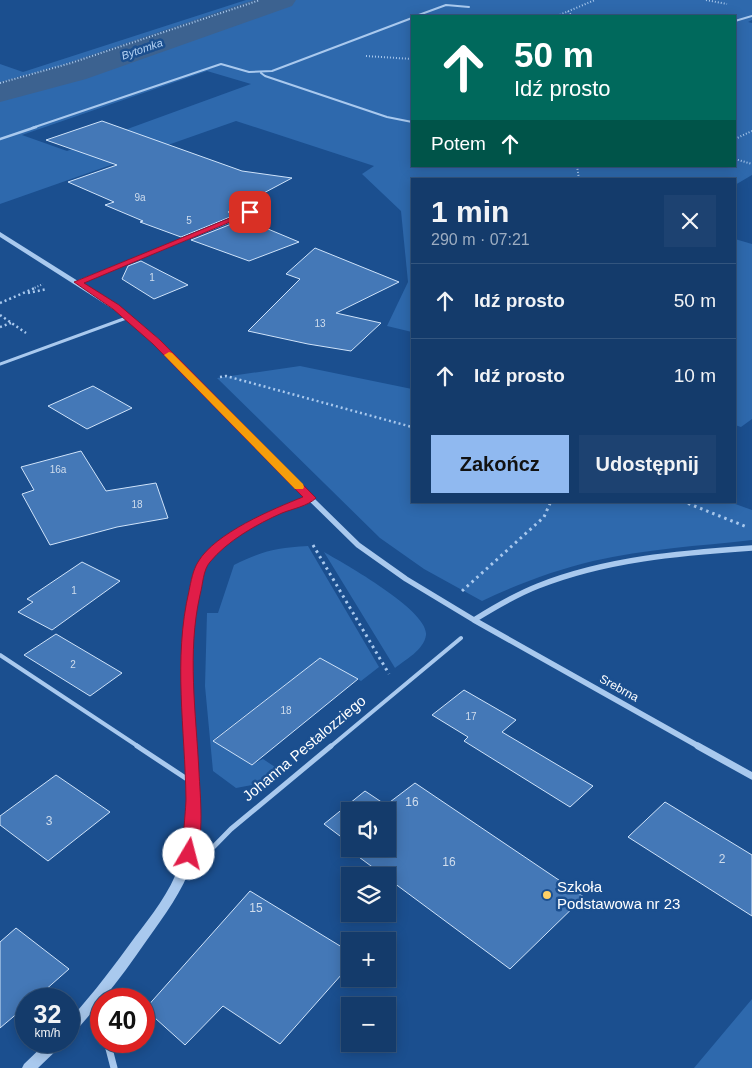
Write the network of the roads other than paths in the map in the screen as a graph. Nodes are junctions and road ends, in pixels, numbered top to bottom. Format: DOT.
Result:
graph roads {
  1 [pos="469,6"];
  2 [pos="419,15"];
  3 [pos="752,16"];
  4 [pos="411,18"];
  5 [pos="736,21"];
  6 [pos="261,73"];
  7 [pos="411,122"];
  8 [pos="0,139"];
  9 [pos="250,212"];
  10 [pos="0,234"];
  11 [pos="78,282"];
  12 [pos="129,317"];
  13 [pos="0,364"];
  14 [pos="310,498"];
  15 [pos="752,548"];
  16 [pos="474,620"];
  17 [pos="461,638"];
  18 [pos="0,655"];
  19 [pos="752,776"];
  20 [pos="192,782"];
  21 [pos="174,888"];
  22 [pos="105,988"];
  23 [pos="90,1007"];
  24 [pos="80,1018"];
  25 [pos="45,1053"];
  26 [pos="110,1053"];
  27 [pos="29,1068"];
  28 [pos="114,1068"];
  1 -- 2 [label="lane"];
  3 -- 5 [label="lane"];
  4 -- 6 [label="lane"];
  6 -- 7 [label="lane"];
  6 -- 8 [label="lane"];
  9 -- 11 [label="street"];
  10 -- 11 [label="street"];
  11 -- 12 [label="street"];
  12 -- 13 [label="lane"];
  12 -- 14 [label="street"];
  14 -- 16 [label="street, Srebrna"];
  14 -- 20 [label="street, Johanna Pestalozziego"];
  15 -- 16 [label="street"];
  16 -- 19 [label="street, Srebrna"];
  17 -- 21 [label="lane, Johanna Pestalozziego"];
  18 -- 20 [label="lane"];
  20 -- 21 [label="street, Johanna Pestalozziego"];
  21 -- 22 [label="street, Johanna Pestalozziego"];
  23 -- 24 [label="street, Johanna Pestalozziego"];
  25 -- 27 [label="street"];
  26 -- 28 [label="street"];
}
